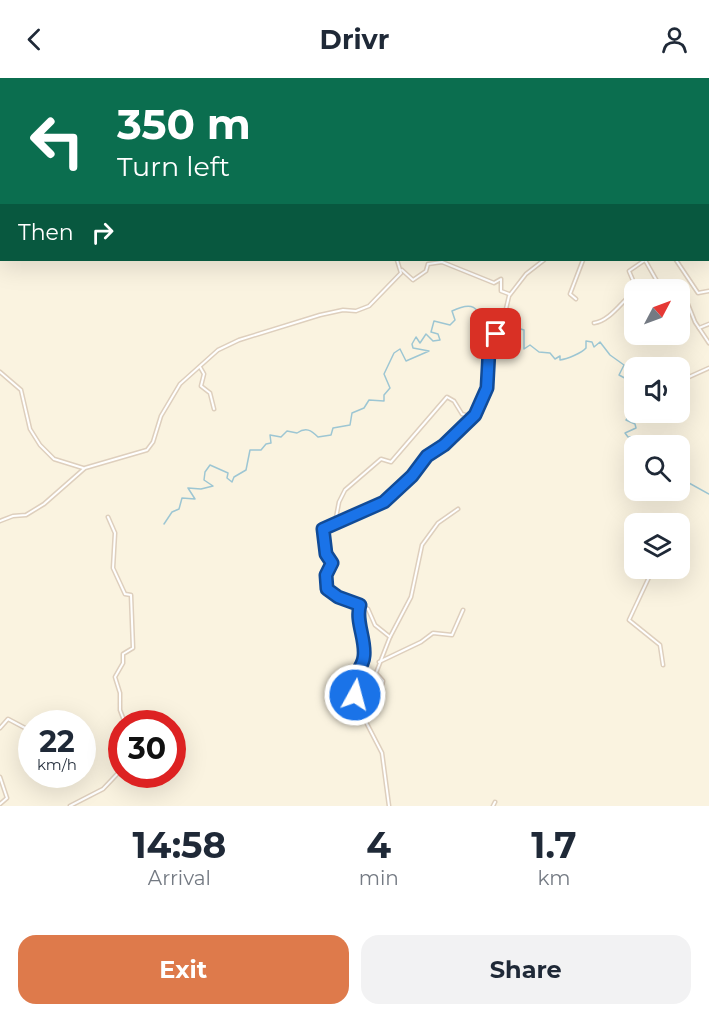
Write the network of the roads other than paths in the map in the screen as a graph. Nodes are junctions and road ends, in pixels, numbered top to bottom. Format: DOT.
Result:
graph roads {
  1 [pos="398,261"];
  2 [pos="543,261"];
  3 [pos="583,261"];
  4 [pos="644,261"];
  5 [pos="646,261"];
  6 [pos="677,261"];
  7 [pos="452,263"];
  8 [pos="402,270"];
  9 [pos="631,279"];
  10 [pos="656,279"];
  11 [pos="709,291"];
  12 [pos="510,293"];
  13 [pos="576,299"];
  14 [pos="624,301"];
  15 [pos="690,308"];
  16 [pos="594,323"];
  17 [pos="709,324"];
  18 [pos="699,328"];
  19 [pos="709,335"];
  20 [pos="705,337"];
  21 [pos="709,343"];
  22 [pos="200,367"];
  23 [pos="709,368"];
  24 [pos="0,372"];
  25 [pos="690,377"];
  26 [pos="214,409"];
  27 [pos="472,417"];
  28 [pos="85,468"];
  29 [pos="458,509"];
  30 [pos="108,517"];
  31 [pos="0,521"];
  32 [pos="335,523"];
  33 [pos="648,579"];
  34 [pos="360,605"];
  35 [pos="463,610"];
  36 [pos="390,637"];
  37 [pos="380,662"];
  38 [pos="663,665"];
  39 [pos="120,710"];
  40 [pos="366,722"];
  41 [pos="18,724"];
  42 [pos="0,728"];
  43 [pos="0,777"];
  44 [pos="108,784"];
  45 [pos="0,804"];
  46 [pos="69,806"];
  47 [pos="389,806"];
  1 -- 8 [label="street"];
  2 -- 12 [label="street"];
  3 -- 13 [label="street"];
  4 -- 9 [label="street"];
  5 -- 10 [label="street"];
  6 -- 11 [label="street"];
  7 -- 8 [label="street"];
  7 -- 12 [label="street"];
  8 -- 22 [label="street"];
  12 -- 27 [label="street"];
  14 -- 16 [label="street"];
  15 -- 18 [label="street"];
  17 -- 18 [label="street"];
  18 -- 20 [label="street"];
  19 -- 20 [label="street"];
  20 -- 21 [label="street"];
  22 -- 26 [label="street"];
  22 -- 28 [label="street"];
  23 -- 25 [label="street"];
  24 -- 28 [label="street"];
  27 -- 32 [label="street"];
  27 -- 32 [label="street"];
  28 -- 31 [label="street"];
  29 -- 36 [label="street"];
  30 -- 39 [label="street"];
  32 -- 34 [label="street"];
  33 -- 38 [label="street"];
  34 -- 36 [label="street"];
  34 -- 40 [label="street"];
  35 -- 37 [label="street"];
  36 -- 37 [label="street"];
  37 -- 40 [label="street"];
  40 -- 47 [label="street"];
  41 -- 42 [label="street"];
  43 -- 45 [label="street"];
  44 -- 46 [label="street"];
}
